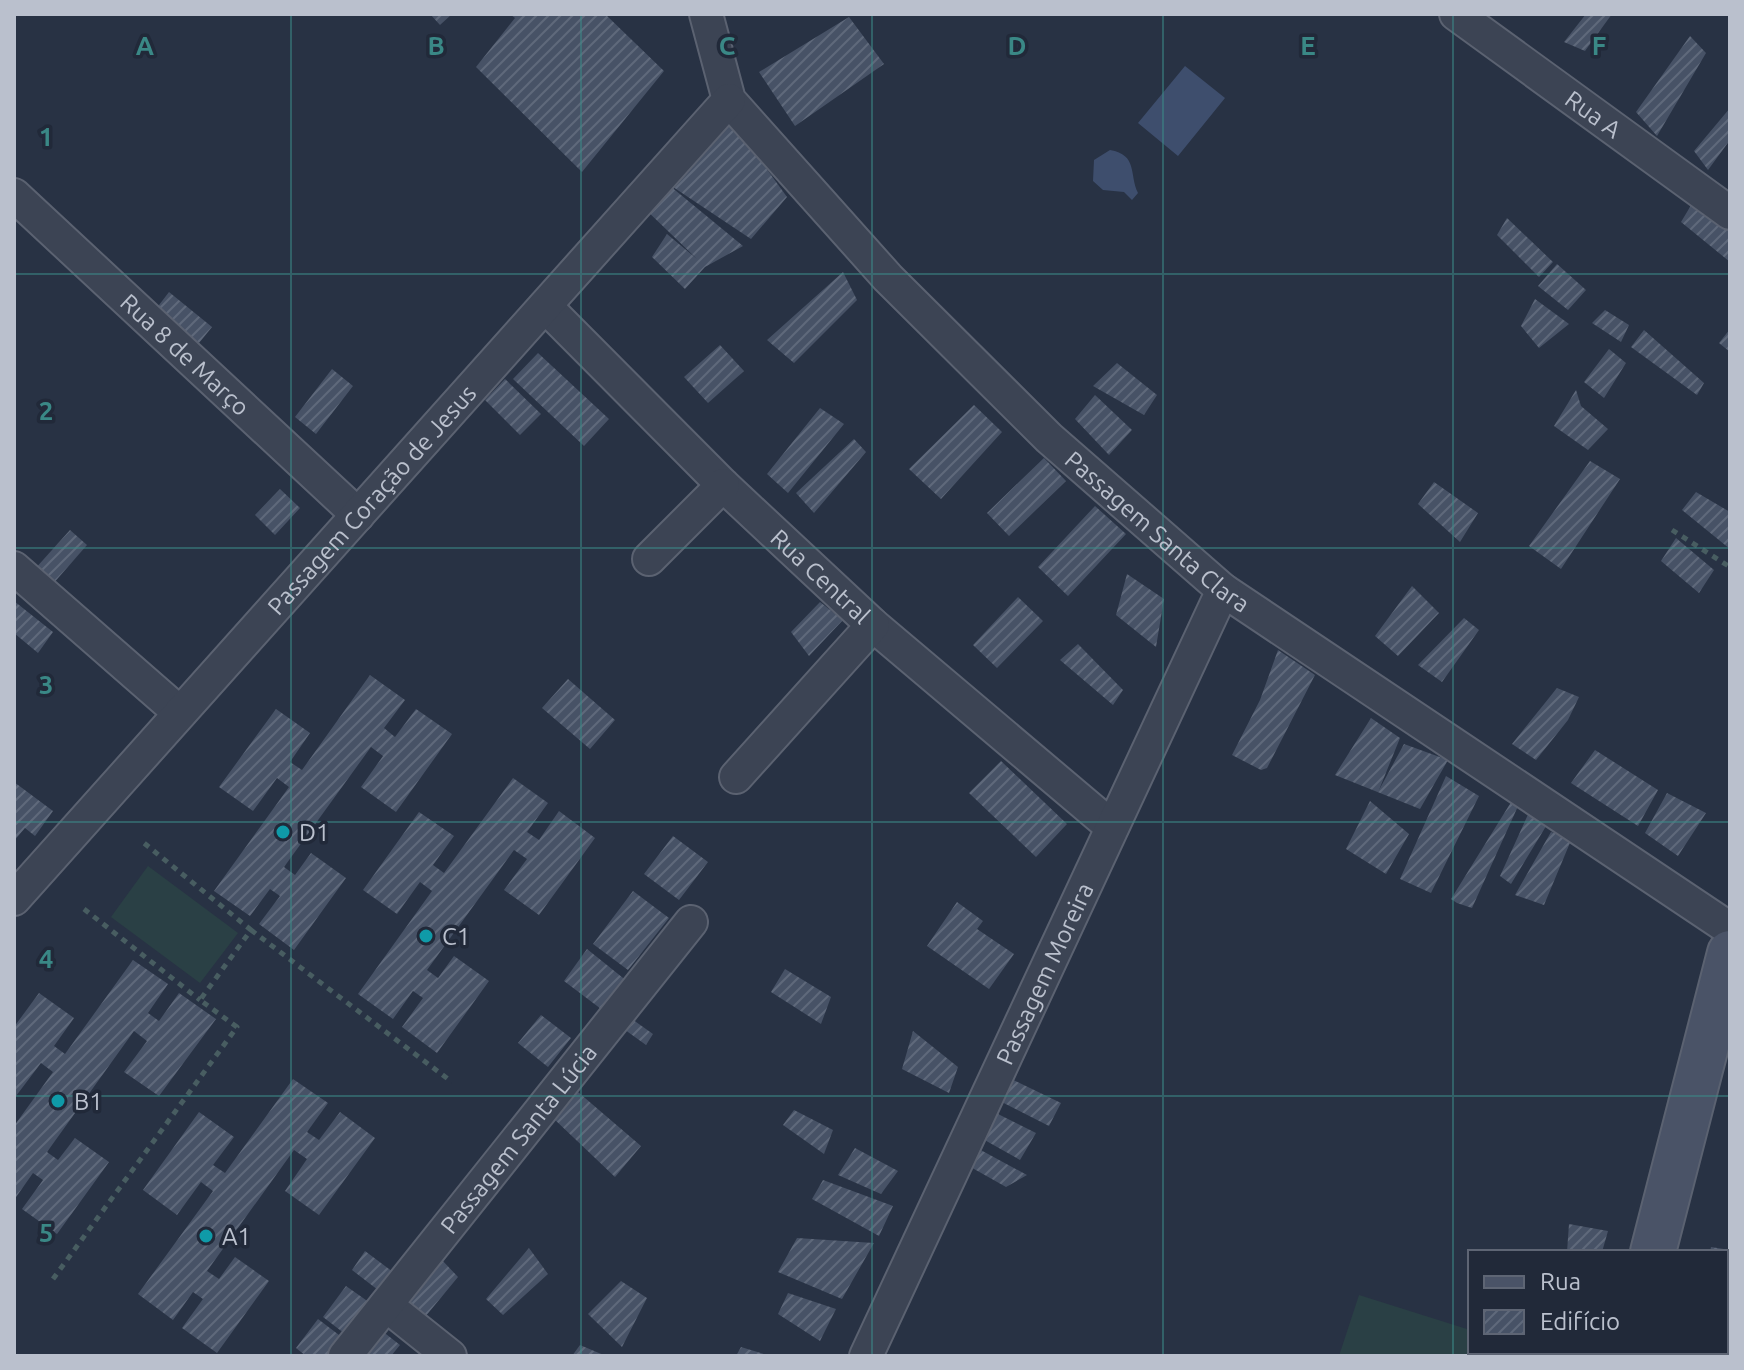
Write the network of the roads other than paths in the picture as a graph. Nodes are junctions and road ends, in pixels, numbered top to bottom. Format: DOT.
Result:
graph roads {
  1 [pos="706,14"];
  2 [pos="1456,14"];
  3 [pos="729,100"];
  4 [pos="14,195"];
  5 [pos="1730,213"];
  6 [pos="545,306"];
  7 [pos="723,485"];
  8 [pos="358,515"];
  9 [pos="649,559"];
  10 [pos="14,568"];
  11 [pos="1223,590"];
  12 [pos="873,625"];
  13 [pos="180,713"];
  14 [pos="736,777"];
  15 [pos="1112,827"];
  16 [pos="14,899"];
  17 [pos="691,922"];
  18 [pos="1730,929"];
  19 [pos="1730,953"];
  20 [pos="1654,1250"];
  21 [pos="386,1305"];
  22 [pos="345,1356"];
  23 [pos="450,1356"];
  24 [pos="866,1356"];
  1 -- 3 [label="street, Passagem Santa Clara"];
  2 -- 5 [label="street, Rua A"];
  3 -- 6 [label="street, Passagem Coração de Jesus"];
  3 -- 11 [label="street, Passagem Santa Clara"];
  4 -- 8 [label="street, Rua 8 de Março"];
  6 -- 7 [label="street, Rua Central"];
  6 -- 8 [label="street, Passagem Coração de Jesus"];
  7 -- 9 [label="street"];
  7 -- 12 [label="street, Rua Central"];
  8 -- 13 [label="street, Passagem Coração de Jesus"];
  10 -- 13 [label="street"];
  11 -- 15 [label="street, Passagem Moreira"];
  11 -- 18 [label="street, Passagem Santa Clara"];
  12 -- 14 [label="street"];
  12 -- 15 [label="street, Rua Central"];
  13 -- 16 [label="street, Passagem Coração de Jesus"];
  15 -- 24 [label="street, Passagem Moreira"];
  17 -- 21 [label="street, Passagem Santa Lúcia"];
  19 -- 20 [label="main road"];
  21 -- 22 [label="street, Passagem Santa Lúcia"];
  21 -- 23 [label="street"];
}
